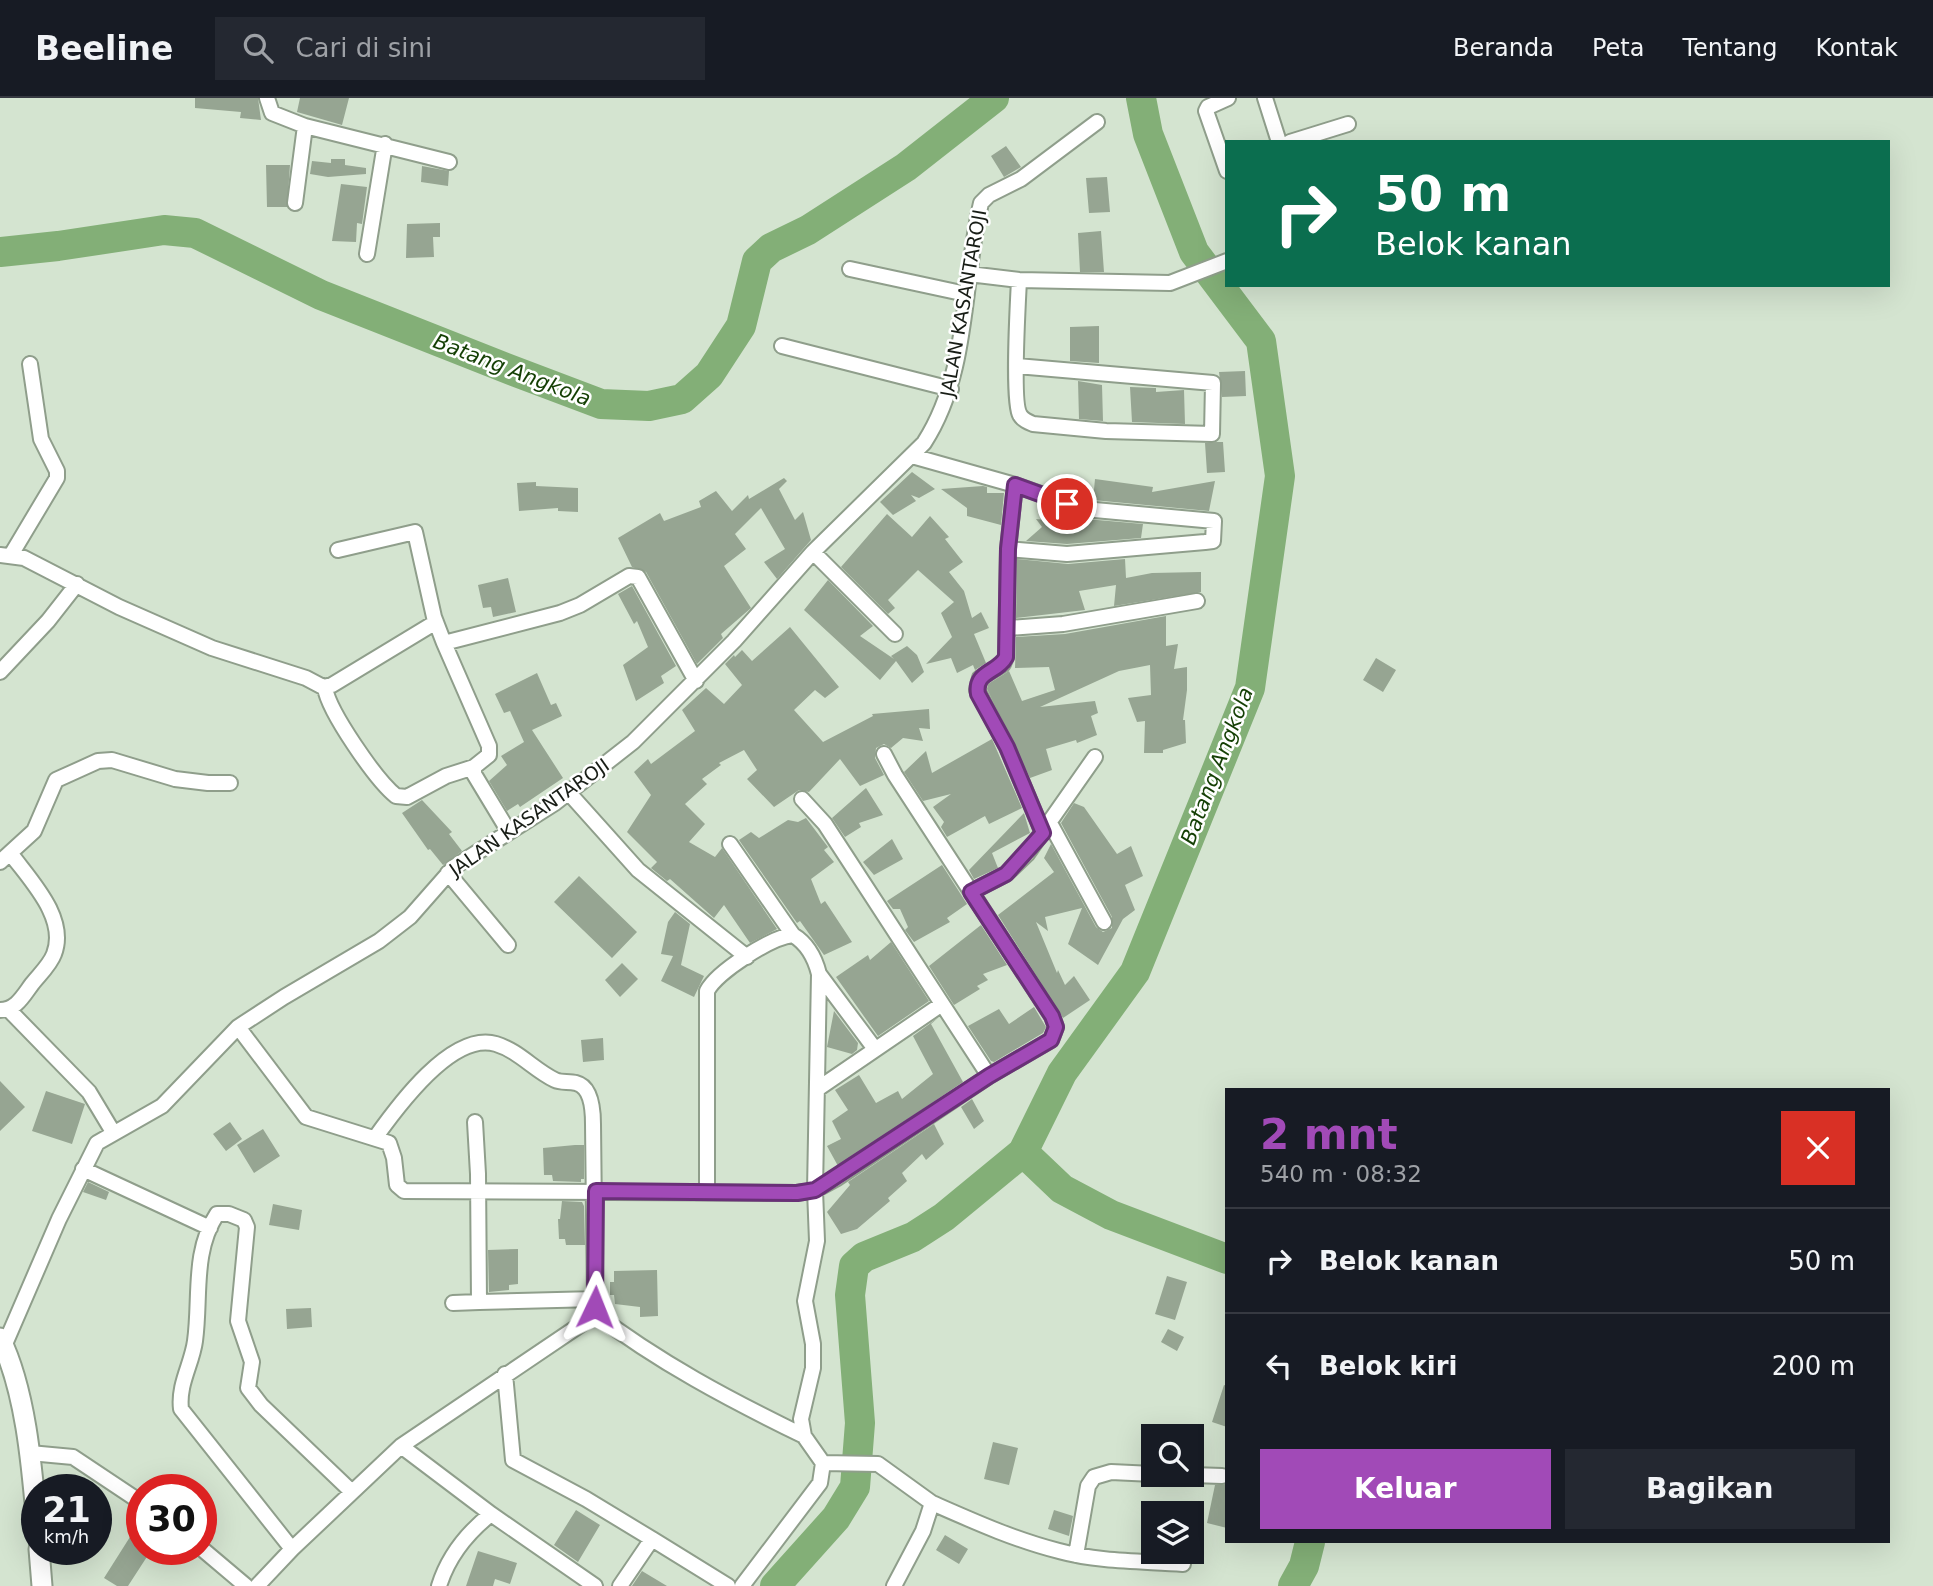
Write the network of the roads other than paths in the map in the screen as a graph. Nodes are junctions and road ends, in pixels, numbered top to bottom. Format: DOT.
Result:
graph roads {
  1 [pos="267,98"];
  2 [pos="1228,98"];
  3 [pos="1265,98"];
  4 [pos="1097,122"];
  5 [pos="1348,124"];
  6 [pos="305,126"];
  7 [pos="1278,140"];
  8 [pos="1296,140"];
  9 [pos="385,144"];
  10 [pos="449,162"];
  11 [pos="1225,162"];
  12 [pos="295,204"];
  13 [pos="367,254"];
  14 [pos="1225,262"];
  15 [pos="850,269"];
  16 [pos="969,274"];
  17 [pos="1019,280"];
  18 [pos="966,294"];
  19 [pos="782,346"];
  20 [pos="30,363"];
  21 [pos="1017,366"];
  22 [pos="951,389"];
  23 [pos="912,456"];
  24 [pos="1015,485"];
  25 [pos="1008,549"];
  26 [pos="338,550"];
  27 [pos="813,552"];
  28 [pos="5,555"];
  29 [pos="77,584"];
  30 [pos="1197,601"];
  31 [pos="436,622"];
  32 [pos="1009,628"];
  33 [pos="895,634"];
  34 [pos="444,643"];
  35 [pos="0,672"];
  36 [pos="696,681"];
  37 [pos="325,688"];
  38 [pos="884,754"];
  39 [pos="1095,757"];
  40 [pos="474,767"];
  41 [pos="230,783"];
  42 [pos="569,793"];
  43 [pos="802,799"];
  44 [pos="1047,828"];
  45 [pos="509,832"];
  46 [pos="730,844"];
  47 [pos="5,858"];
  48 [pos="448,873"];
  49 [pos="971,892"];
  50 [pos="1104,922"];
  51 [pos="793,935"];
  52 [pos="508,945"];
  53 [pos="747,957"];
  54 [pos="819,974"];
  55 [pos="942,1004"];
  56 [pos="4,1010"];
  57 [pos="238,1027"];
  58 [pos="875,1049"];
  59 [pos="989,1076"];
  60 [pos="818,1088"];
  61 [pos="475,1122"];
  62 [pos="113,1132"];
  63 [pos="375,1138"];
  64 [pos="83,1169"];
  65 [pos="815,1190"];
  66 [pos="479,1191"];
  67 [pos="596,1191"];
  68 [pos="707,1191"];
  69 [pos="210,1228"];
  70 [pos="479,1302"];
  71 [pos="453,1303"];
  72 [pos="595,1305"];
  73 [pos="1,1346"];
  74 [pos="505,1374"];
  75 [pos="804,1436"];
  76 [pos="401,1446"];
  77 [pos="30,1453"];
  78 [pos="823,1463"];
  79 [pos="1141,1473"];
  80 [pos="32,1474"];
  81 [pos="1204,1475"];
  82 [pos="1222,1476"];
  83 [pos="126,1492"];
  84 [pos="352,1492"];
  85 [pos="932,1503"];
  86 [pos="491,1514"];
  87 [pos="652,1539"];
  88 [pos="292,1549"];
  89 [pos="1076,1555"];
  90 [pos="1141,1560"];
  91 [pos="217,1562"];
  92 [pos="40,1565"];
  93 [pos="42,1586"];
  94 [pos="246,1586"];
  95 [pos="257,1586"];
  96 [pos="439,1586"];
  97 [pos="595,1586"];
  98 [pos="620,1586"];
  99 [pos="728,1586"];
  100 [pos="742,1586"];
  101 [pos="894,1586"];
  1 -- 6 [label="street"];
  2 -- 11 [label="street"];
  3 -- 7 [label="street"];
  4 -- 16 [label="street, JALAN KASANTAROJI"];
  5 -- 8 [label="street"];
  6 -- 9 [label="street"];
  6 -- 12 [label="street"];
  9 -- 10 [label="street"];
  9 -- 13 [label="street"];
  14 -- 17 [label="street"];
  15 -- 18 [label="street"];
  16 -- 17 [label="street"];
  16 -- 18 [label="street, JALAN KASANTAROJI"];
  17 -- 21 [label="street"];
  18 -- 22 [label="street, JALAN KASANTAROJI"];
  19 -- 22 [label="street"];
  20 -- 28 [label="street"];
  21 -- 21 [label="street"];
  22 -- 23 [label="street, JALAN KASANTAROJI"];
  23 -- 24 [label="street"];
  23 -- 27 [label="street, JALAN KASANTAROJI"];
  24 -- 25 [label="street"];
  24 -- 25 [label="street"];
  25 -- 32 [label="street"];
  26 -- 31 [label="street"];
  27 -- 33 [label="street"];
  27 -- 36 [label="street, JALAN KASANTAROJI"];
  28 -- 29 [label="street"];
  29 -- 35 [label="street"];
  29 -- 37 [label="street"];
  30 -- 32 [label="street"];
  31 -- 34 [label="street"];
  31 -- 37 [label="street"];
  32 -- 44 [label="street"];
  34 -- 36 [label="street"];
  34 -- 40 [label="street"];
  36 -- 42 [label="street, JALAN KASANTAROJI"];
  37 -- 40 [label="street"];
  38 -- 49 [label="street"];
  39 -- 44 [label="street"];
  40 -- 45 [label="street"];
  41 -- 47 [label="street"];
  42 -- 45 [label="street, JALAN KASANTAROJI"];
  42 -- 53 [label="street"];
  43 -- 55 [label="street"];
  44 -- 49 [label="street"];
  44 -- 50 [label="street"];
  45 -- 48 [label="street, JALAN KASANTAROJI"];
  46 -- 51 [label="street"];
  47 -- 56 [label="street"];
  48 -- 52 [label="street"];
  48 -- 57 [label="street, JALAN KASANTAROJI"];
  49 -- 59 [label="street"];
  51 -- 53 [label="street"];
  51 -- 54 [label="street"];
  53 -- 68 [label="street"];
  54 -- 58 [label="street"];
  54 -- 60 [label="street"];
  55 -- 58 [label="street"];
  55 -- 59 [label="street"];
  56 -- 62 [label="street"];
  57 -- 62 [label="street, JALAN KASANTAROJI"];
  57 -- 63 [label="street"];
  58 -- 60 [label="street"];
  59 -- 65 [label="street"];
  60 -- 65 [label="street"];
  61 -- 66 [label="street"];
  62 -- 64 [label="street, JALAN KASANTAROJI"];
  63 -- 66 [label="street"];
  63 -- 67 [label="street"];
  64 -- 69 [label="street"];
  64 -- 73 [label="street, JALAN KASANTAROJI"];
  65 -- 68 [label="street"];
  65 -- 75 [label="street"];
  66 -- 67 [label="street"];
  66 -- 70 [label="street"];
  67 -- 68 [label="street"];
  67 -- 72 [label="street"];
  69 -- 84 [label="street"];
  69 -- 88 [label="street"];
  70 -- 71 [label="street"];
  70 -- 72 [label="street"];
  72 -- 74 [label="street"];
  72 -- 75 [label="street"];
  73 -- 77 [label="main road"];
  74 -- 76 [label="street"];
  74 -- 87 [label="street"];
  75 -- 78 [label="street"];
  76 -- 84 [label="street"];
  76 -- 86 [label="street"];
  77 -- 80 [label="main road"];
  77 -- 83 [label="street"];
  78 -- 85 [label="street"];
  78 -- 100 [label="street"];
  79 -- 89 [label="street"];
  81 -- 82 [label="street"];
  84 -- 88 [label="street"];
  85 -- 89 [label="street"];
  85 -- 101 [label="street"];
  86 -- 96 [label="street"];
  86 -- 97 [label="street"];
  87 -- 98 [label="street"];
  87 -- 99 [label="street"];
  88 -- 95 [label="street"];
  89 -- 90 [label="street"];
  91 -- 94 [label="street"];
  92 -- 93 [label="main road"];
}
